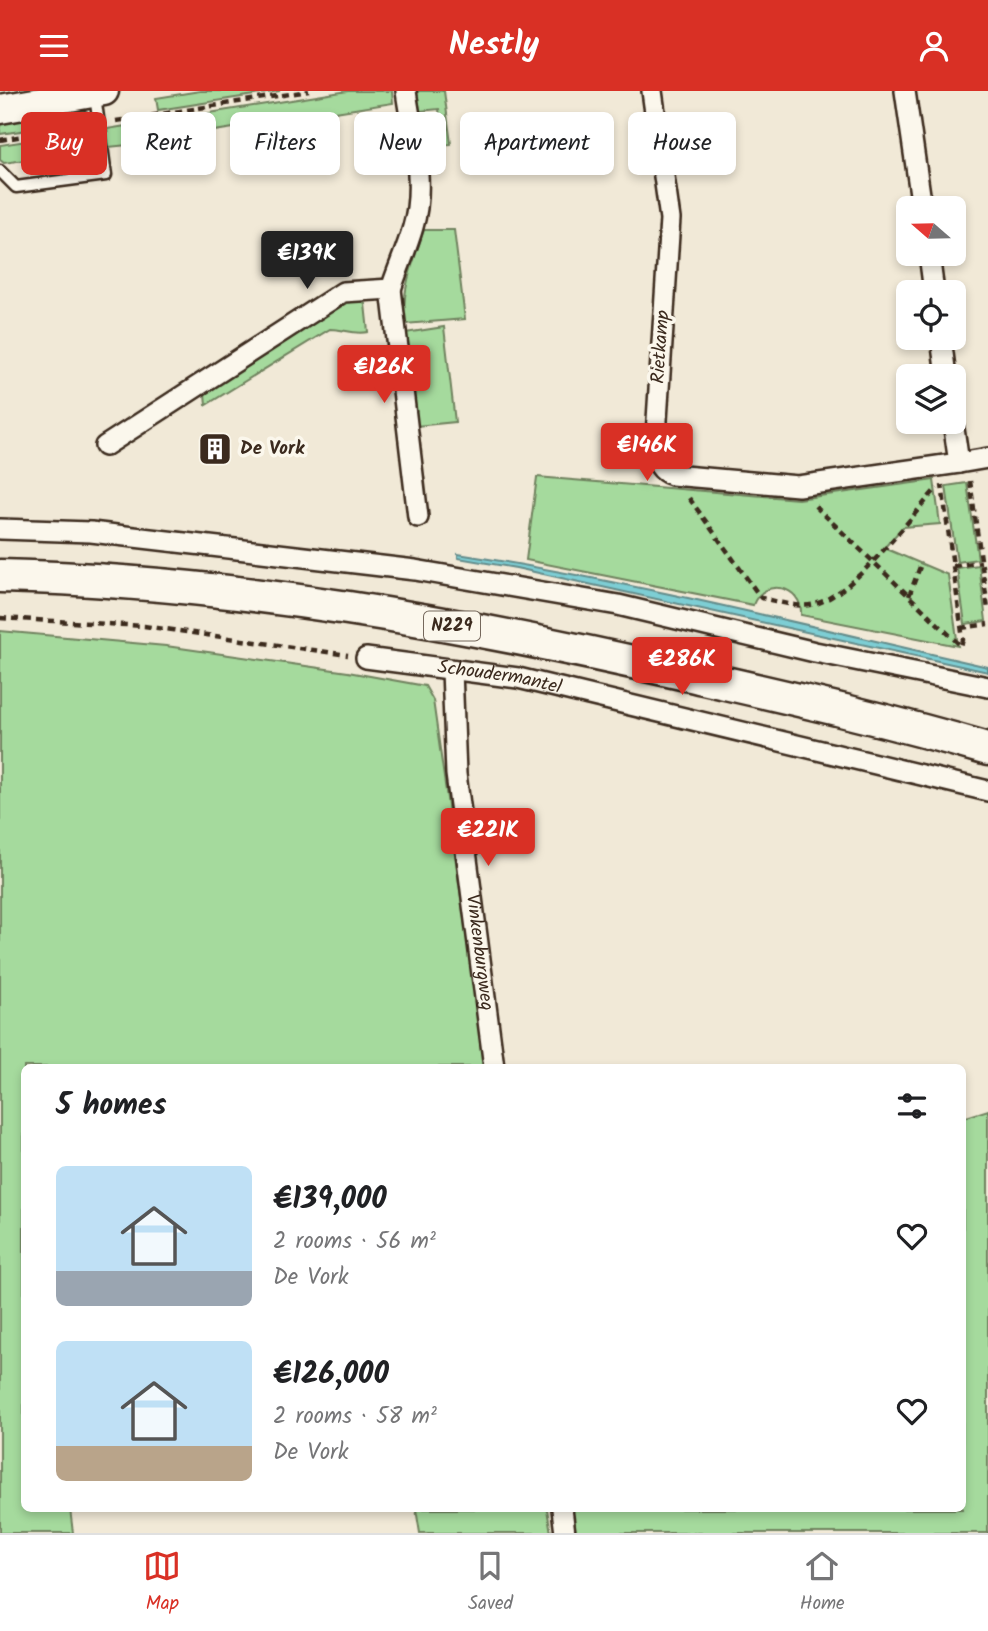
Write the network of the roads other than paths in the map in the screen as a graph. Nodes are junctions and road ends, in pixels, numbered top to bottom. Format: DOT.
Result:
graph roads {
  1 [pos="405,91"];
  2 [pos="652,91"];
  3 [pos="905,91"];
  4 [pos="99,92"];
  5 [pos="0,110"];
  6 [pos="0,171"];
  7 [pos="920,196"];
  8 [pos="391,289"];
  9 [pos="955,434"];
  10 [pos="105,446"];
  11 [pos="988,458"];
  12 [pos="963,474"];
  13 [pos="418,517"];
  14 [pos="0,529"];
  15 [pos="0,576"];
  16 [pos="366,658"];
  17 [pos="452,670"];
  18 [pos="988,687"];
  19 [pos="898,722"];
  20 [pos="988,733"];
  21 [pos="988,750"];
  22 [pos="988,791"];
  23 [pos="494,1064"];
  24 [pos="562,1512"];
  25 [pos="565,1533"];
  1 -- 8 [label="street"];
  2 -- 12 [label="street, Rietkamp"];
  3 -- 7 [label="street"];
  4 -- 5 [label="street"];
  4 -- 6 [label="lane"];
  8 -- 10 [label="street"];
  8 -- 13 [label="street"];
  9 -- 12 [label="street"];
  11 -- 12 [label="street"];
  14 -- 18 [label="street"];
  15 -- 19 [label="main road, N229"];
  16 -- 17 [label="street, Schoudermantel"];
  17 -- 22 [label="street, Schoudermantel"];
  17 -- 23 [label="street, Vinkenburgweg"];
  19 -- 20 [label="main road, N229"];
  19 -- 21 [label="main road, N229"];
  24 -- 25 [label="street"];
}
